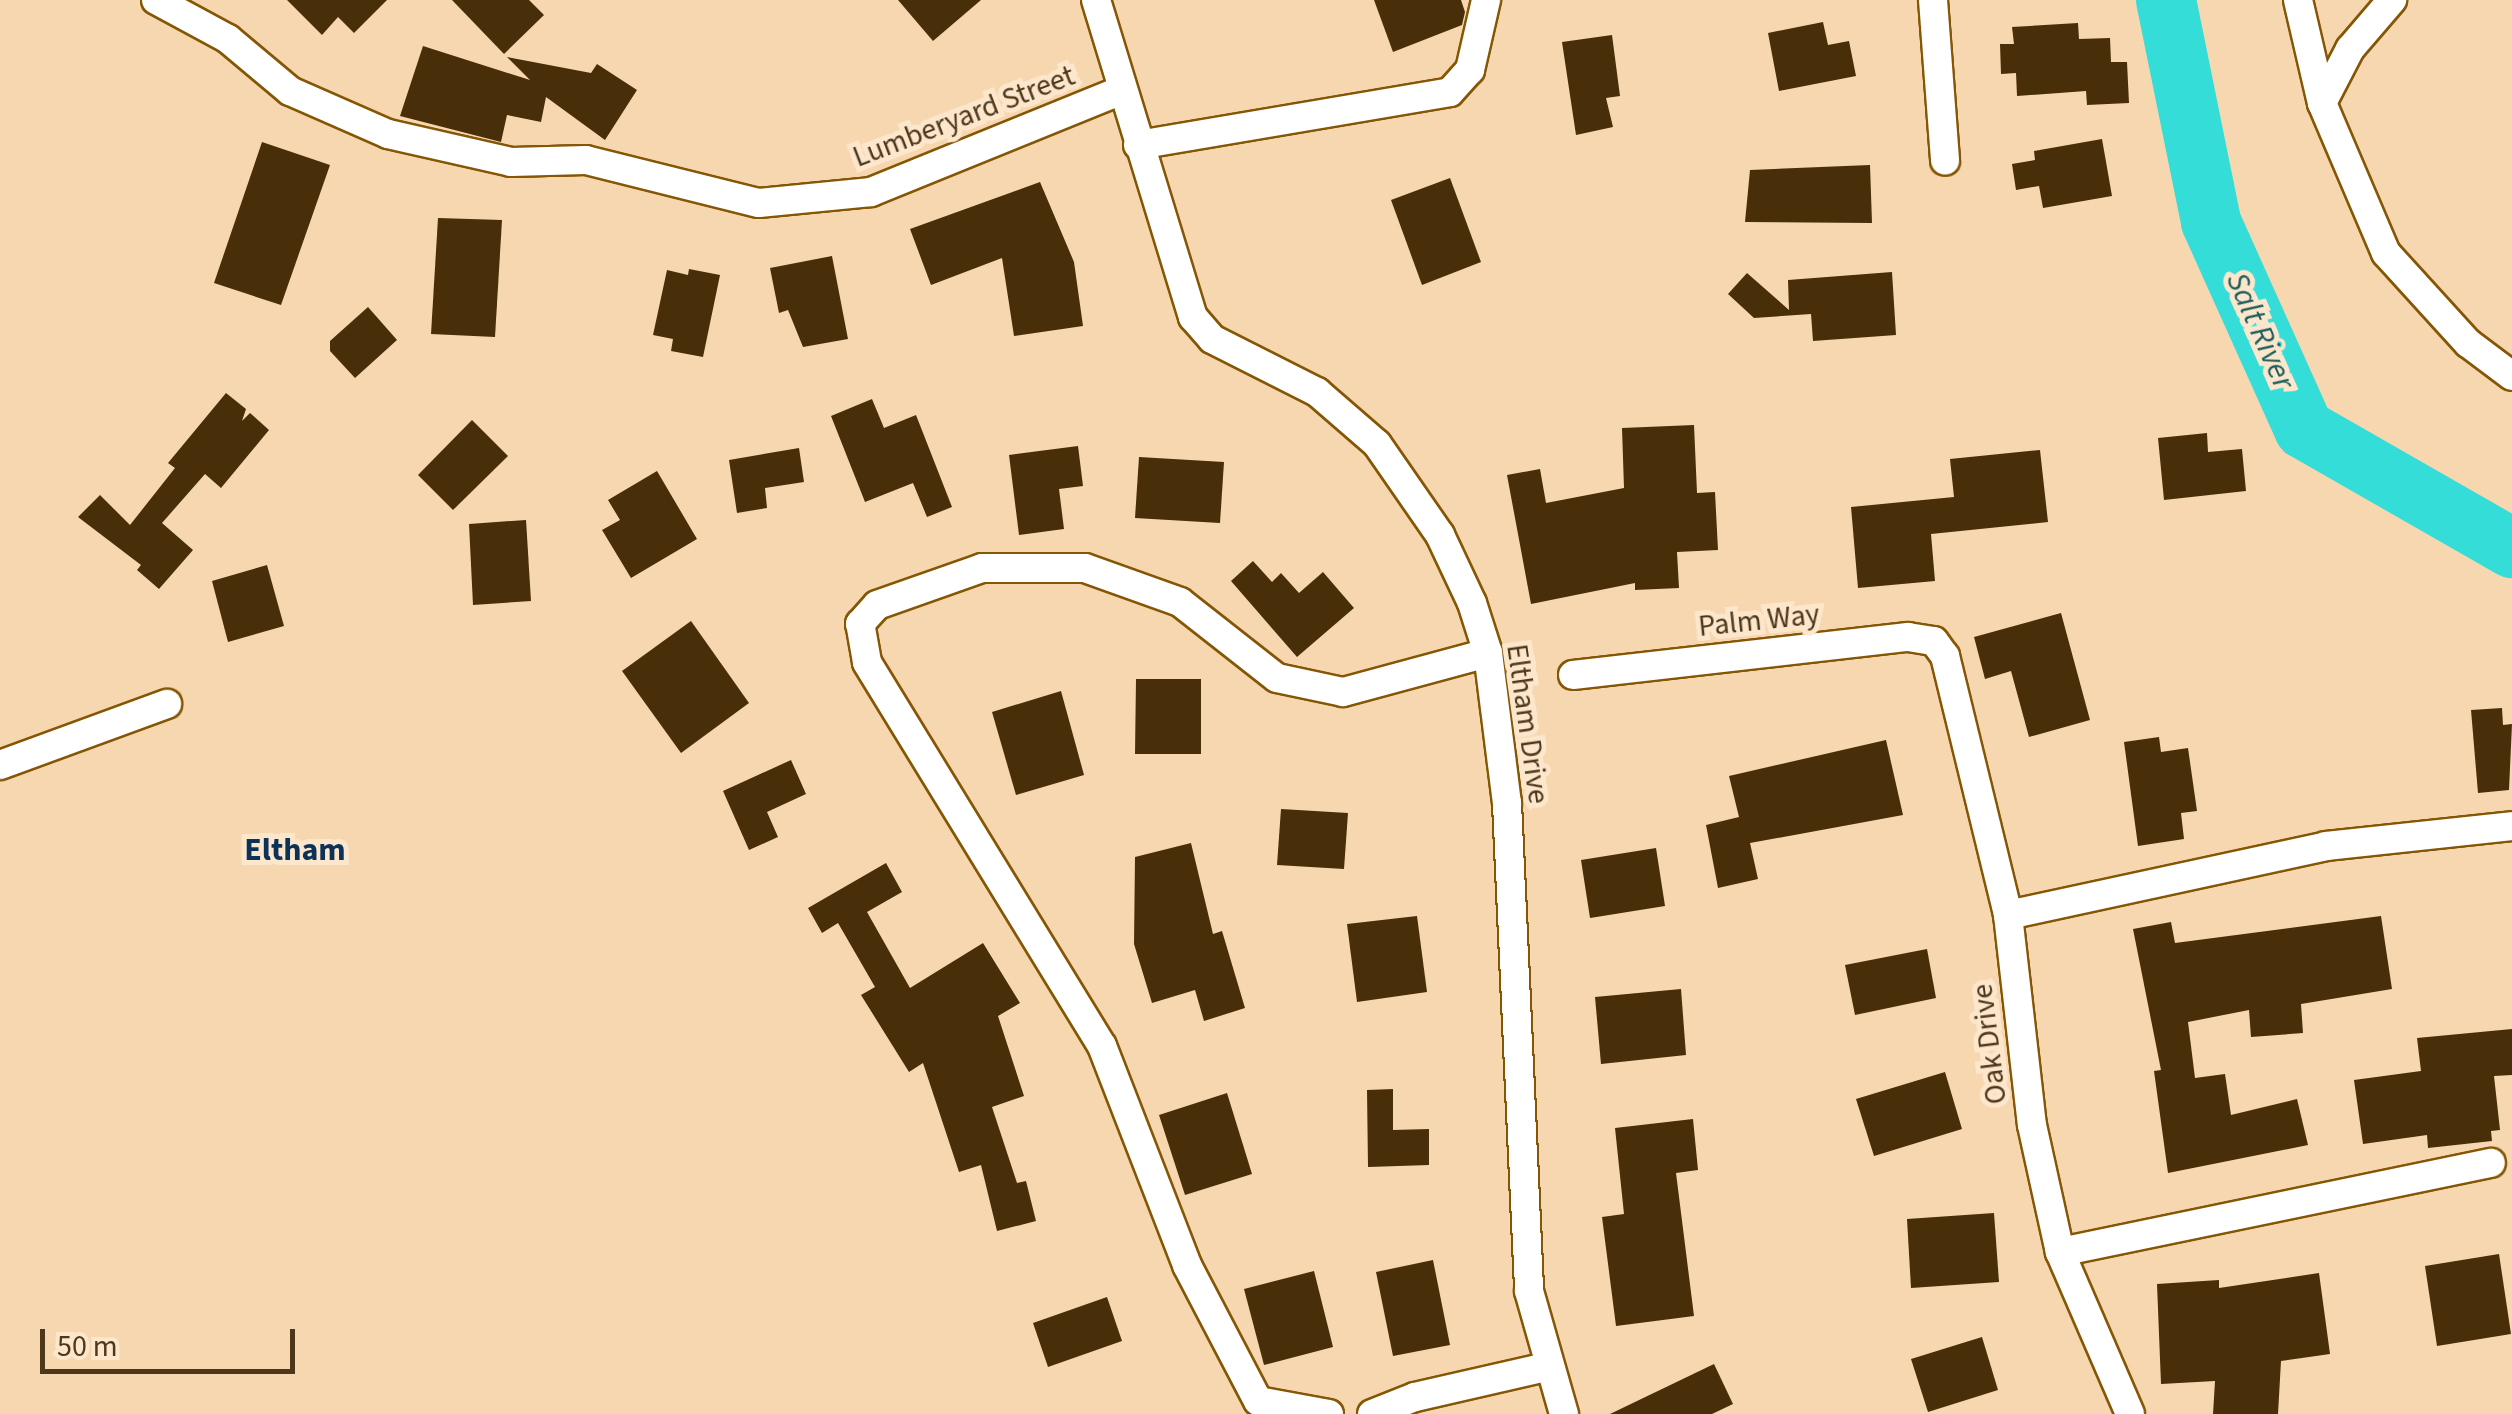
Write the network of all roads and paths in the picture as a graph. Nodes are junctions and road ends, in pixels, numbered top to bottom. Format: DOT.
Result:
graph roads {
  1 [pos="156,0"];
  2 [pos="1096,0"];
  3 [pos="1486,0"];
  4 [pos="1933,0"];
  5 [pos="2298,0"];
  6 [pos="2392,0"];
  7 [pos="1120,91"];
  8 [pos="2322,103"];
  9 [pos="1138,145"];
  10 [pos="1945,161"];
  11 [pos="2512,376"];
  12 [pos="1488,653"];
  13 [pos="1945,656"];
  14 [pos="1573,675"];
  15 [pos="167,704"];
  16 [pos="0,765"];
  17 [pos="2512,826"];
  18 [pos="2008,915"];
  19 [pos="2491,1164"];
  20 [pos="2060,1252"];
  21 [pos="1546,1367"];
  22 [pos="1329,1414"];
  23 [pos="1372,1414"];
  24 [pos="1564,1414"];
  25 [pos="2130,1414"];
  1 -- 7 [label="street, Lumberyard Street"];
  2 -- 7 [label="street, Eltham Drive"];
  3 -- 9 [label="street"];
  4 -- 10 [label="street"];
  5 -- 8 [label="street"];
  6 -- 8 [label="street"];
  7 -- 9 [label="street, Eltham Drive"];
  8 -- 11 [label="street"];
  9 -- 12 [label="street, Eltham Drive"];
  12 -- 21 [label="street, Eltham Drive"];
  12 -- 22 [label="street"];
  13 -- 14 [label="street, Palm Way"];
  13 -- 18 [label="street, Oak Drive"];
  15 -- 16 [label="street"];
  17 -- 18 [label="street"];
  18 -- 20 [label="street, Oak Drive"];
  19 -- 20 [label="street"];
  20 -- 25 [label="street, Oak Drive"];
  21 -- 23 [label="street"];
  21 -- 24 [label="street, Eltham Drive"];
}
